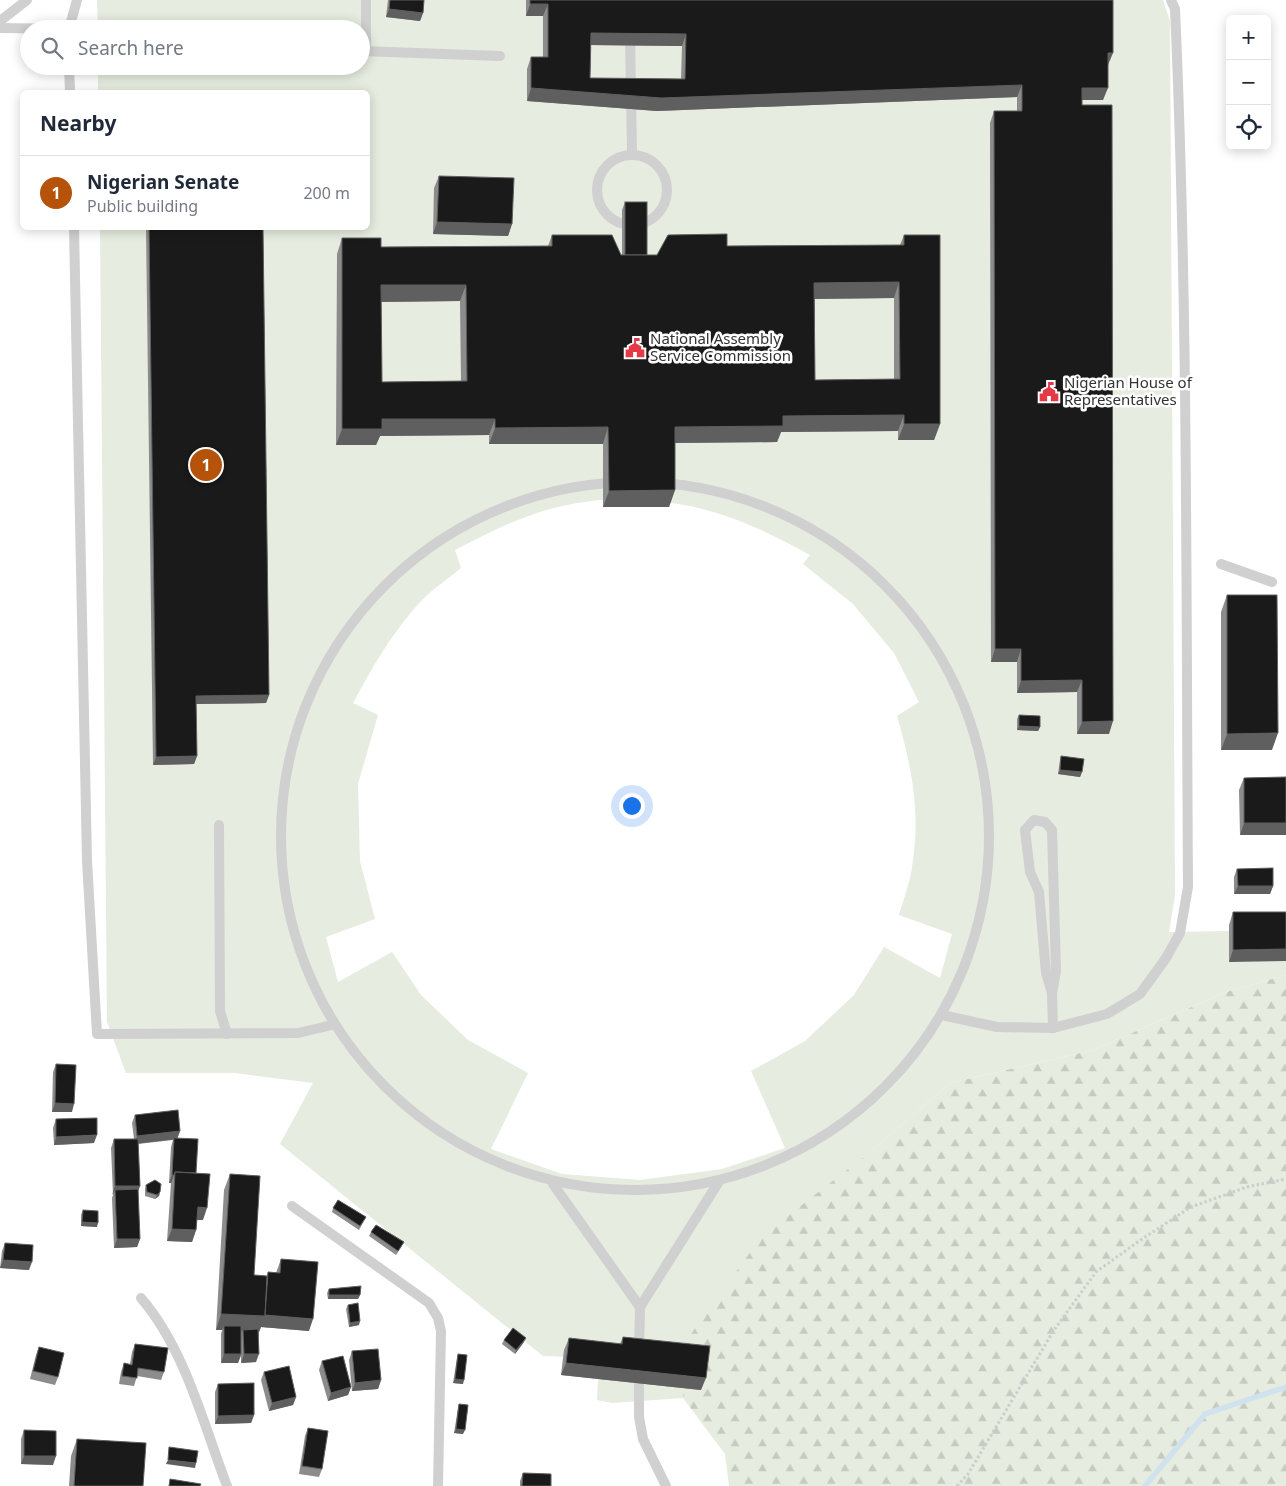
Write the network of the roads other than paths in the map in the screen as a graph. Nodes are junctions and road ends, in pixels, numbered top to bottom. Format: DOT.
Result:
graph roads {
  1 [pos="27,0"];
  2 [pos="77,0"];
  3 [pos="366,0"];
  4 [pos="1175,3"];
  5 [pos="630,19"];
  6 [pos="73,20"];
  7 [pos="365,20"];
  8 [pos="0,22"];
  9 [pos="0,28"];
  10 [pos="20,28"];
  11 [pos="370,51"];
  12 [pos="500,56"];
  13 [pos="69,75"];
  14 [pos="70,90"];
  15 [pos="632,154"];
  16 [pos="74,230"];
  17 [pos="1221,564"];
  18 [pos="1272,582"];
  19 [pos="219,825"];
  20 [pos="1052,993"];
  21 [pos="942,1015"];
  22 [pos="332,1025"];
  23 [pos="1053,1028"];
  24 [pos="227,1034"];
  25 [pos="718,1183"];
  26 [pos="552,1184"];
  27 [pos="292,1206"];
  28 [pos="141,1298"];
  29 [pos="640,1307"];
  30 [pos="226,1486"];
  31 [pos="438,1486"];
  32 [pos="666,1486"];
  1 -- 8 [label="lane"];
  2 -- 6 [label="lane"];
  3 -- 7 [label="lane"];
  4 -- 23 [label="lane"];
  5 -- 15 [label="lane"];
  9 -- 10 [label="lane"];
  11 -- 12 [label="lane"];
  13 -- 14 [label="lane"];
  15 -- 15 [label="lane"];
  16 -- 24 [label="lane"];
  17 -- 18 [label="lane"];
  19 -- 24 [label="lane"];
  20 -- 20 [label="lane"];
  20 -- 23 [label="lane"];
  21 -- 22 [label="lane"];
  21 -- 23 [label="lane"];
  21 -- 25 [label="lane"];
  22 -- 24 [label="lane"];
  22 -- 26 [label="lane"];
  25 -- 26 [label="lane"];
  25 -- 29 [label="lane"];
  26 -- 29 [label="lane"];
  27 -- 31 [label="lane"];
  28 -- 30 [label="lane"];
  29 -- 32 [label="lane"];
}
